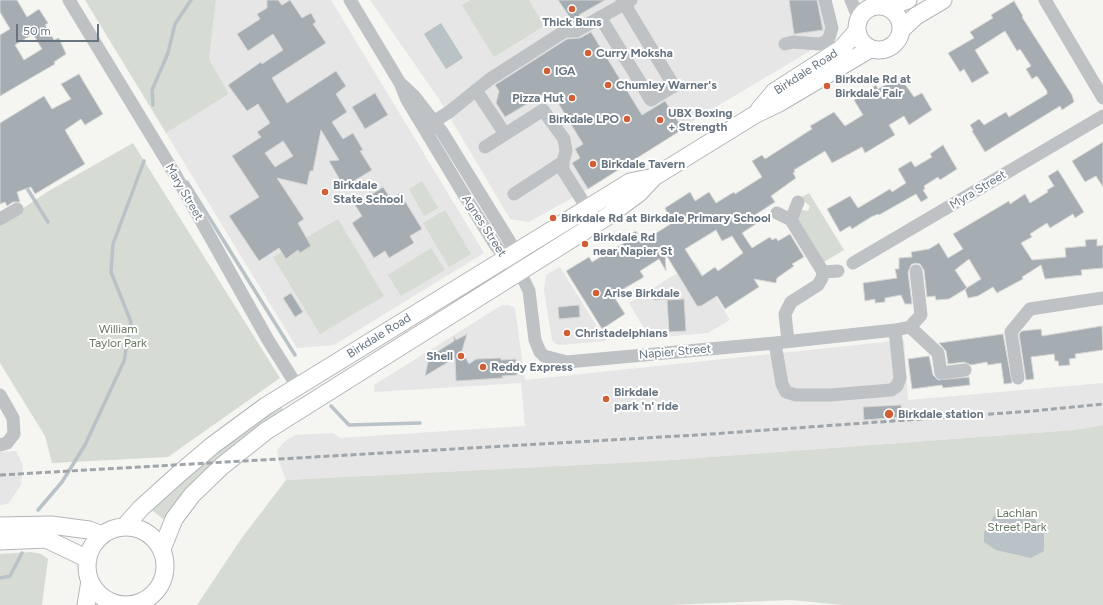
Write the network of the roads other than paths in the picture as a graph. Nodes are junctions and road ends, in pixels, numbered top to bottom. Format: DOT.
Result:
graph roads {
  1 [pos="69,0"];
  2 [pos="350,0"];
  3 [pos="825,0"];
  4 [pos="851,0"];
  5 [pos="908,0"];
  6 [pos="943,0"];
  7 [pos="1045,0"];
  8 [pos="626,1"];
  9 [pos="880,4"];
  10 [pos="600,17"];
  11 [pos="858,25"];
  12 [pos="902,29"];
  13 [pos="785,44"];
  14 [pos="870,49"];
  15 [pos="476,90"];
  16 [pos="1103,98"];
  17 [pos="756,114"];
  18 [pos="1103,116"];
  19 [pos="429,125"];
  20 [pos="505,134"];
  21 [pos="485,147"];
  22 [pos="563,162"];
  23 [pos="654,177"];
  24 [pos="514,194"];
  25 [pos="798,202"];
  26 [pos="587,208"];
  27 [pos="17,209"];
  28 [pos="777,213"];
  29 [pos="0,219"];
  30 [pos="791,220"];
  31 [pos="510,255"];
  32 [pos="853,263"];
  33 [pos="838,271"];
  34 [pos="916,271"];
  35 [pos="520,272"];
  36 [pos="823,272"];
  37 [pos="1103,298"];
  38 [pos="910,326"];
  39 [pos="894,330"];
  40 [pos="788,341"];
  41 [pos="775,343"];
  42 [pos="966,370"];
  43 [pos="1018,378"];
  44 [pos="297,386"];
  45 [pos="0,395"];
  46 [pos="0,445"];
  47 [pos="0,526"];
  48 [pos="125,526"];
  49 [pos="102,535"];
  50 [pos="0,541"];
  51 [pos="162,549"];
  52 [pos="88,559"];
  53 [pos="90,581"];
  54 [pos="86,605"];
  55 [pos="133,605"];
  1 -- 44 [label="street, Mary Street"];
  2 -- 19 [label="street, Agnes Street"];
  3 -- 13 [label="street"];
  4 -- 11 [label="street"];
  5 -- 9 [label="main road"];
  6 -- 12 [label="main road"];
  7 -- 16 [label="street"];
  8 -- 10 [label="street"];
  8 -- 10 [label="street"];
  9 -- 11 [label="main road"];
  9 -- 12 [label="main road"];
  10 -- 15 [label="street"];
  11 -- 14 [label="main road"];
  11 -- 17 [label="main road, Birkdale Road"];
  12 -- 14 [label="main road"];
  14 -- 17 [label="main road, Birkdale Road"];
  15 -- 19 [label="street"];
  15 -- 20 [label="street"];
  17 -- 23 [label="main road, Birkdale Road"];
  18 -- 32 [label="street, Myra Street"];
  19 -- 31 [label="street, Agnes Street"];
  20 -- 21 [label="street"];
  20 -- 22 [label="street"];
  22 -- 24 [label="street"];
  22 -- 26 [label="street"];
  23 -- 26 [label="main road, Birkdale Road"];
  23 -- 35 [label="main road, Birkdale Road"];
  25 -- 30 [label="street"];
  26 -- 31 [label="main road, Birkdale Road"];
  27 -- 29 [label="street"];
  28 -- 30 [label="street"];
  30 -- 36 [label="street"];
  31 -- 35 [label="street, Agnes Street"];
  31 -- 44 [label="main road, Birkdale Road"];
  33 -- 36 [label="street"];
  34 -- 38 [label="street"];
  35 -- 41 [label="street, Napier Street"];
  35 -- 51 [label="main road, Birkdale Road"];
  36 -- 40 [label="street"];
  37 -- 43 [label="street"];
  38 -- 39 [label="street, Napier Street"];
  38 -- 42 [label="street"];
  39 -- 40 [label="street, Napier Street"];
  39 -- 41 [label="street"];
  40 -- 41 [label="street, Napier Street"];
  44 -- 48 [label="main road, Birkdale Road"];
  45 -- 46 [label="street"];
  47 -- 49 [label="main road"];
  48 -- 49 [label="main road"];
  48 -- 51 [label="main road"];
  49 -- 52 [label="main road"];
  50 -- 52 [label="main road"];
  51 -- 55 [label="main road"];
  52 -- 53 [label="main road"];
  53 -- 54 [label="main road"];
  53 -- 55 [label="main road"];
}
